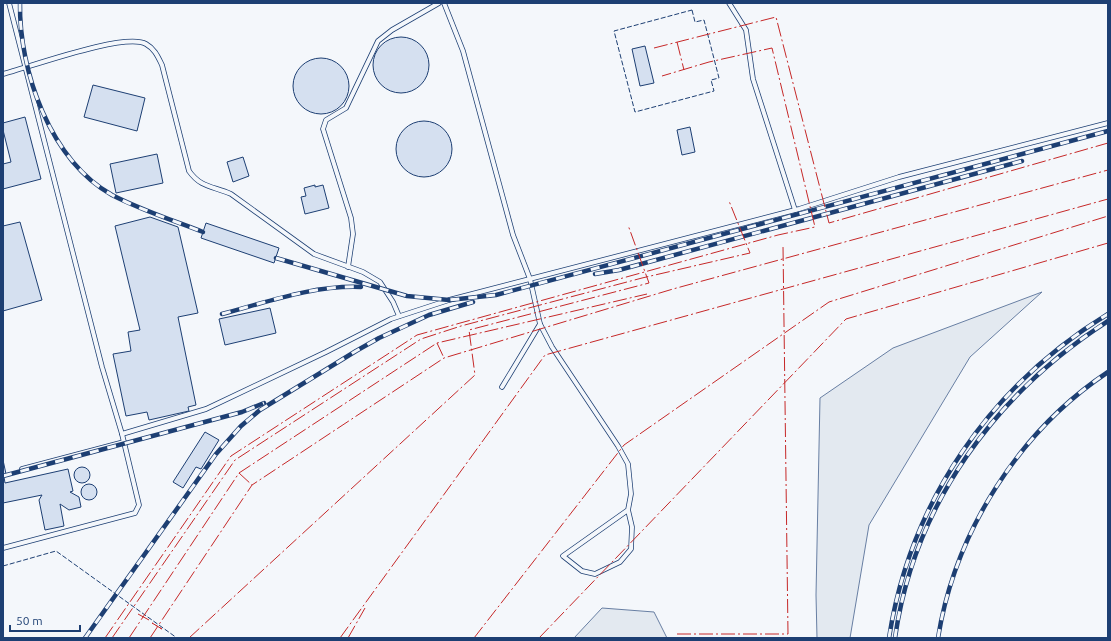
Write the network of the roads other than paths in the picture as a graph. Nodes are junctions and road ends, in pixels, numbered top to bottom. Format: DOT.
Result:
graph roads {
  1 [pos="9,3"];
  2 [pos="439,3"];
  3 [pos="444,3"];
  4 [pos="729,3"];
  5 [pos="25,68"];
  6 [pos="3,74"];
  7 [pos="1108,123"];
  8 [pos="795,210"];
  9 [pos="348,267"];
  10 [pos="530,278"];
  11 [pos="399,316"];
  12 [pos="540,324"];
  13 [pos="502,387"];
  14 [pos="122,434"];
  15 [pos="124,442"];
  16 [pos="22,469"];
  17 [pos="628,510"];
  18 [pos="3,548"];
  1 -- 5 [label="lane"];
  2 -- 9 [label="lane"];
  3 -- 10 [label="lane"];
  4 -- 8 [label="lane"];
  5 -- 6 [label="lane"];
  5 -- 9 [label="lane"];
  5 -- 14 [label="lane"];
  7 -- 8 [label="lane"];
  8 -- 10 [label="lane"];
  9 -- 11 [label="lane"];
  10 -- 11 [label="lane"];
  10 -- 12 [label="lane"];
  11 -- 14 [label="lane"];
  12 -- 13 [label="lane"];
  12 -- 17 [label="lane"];
  14 -- 15 [label="lane"];
  15 -- 16 [label="lane"];
  15 -- 18 [label="lane"];
  17 -- 17 [label="lane"];
}
